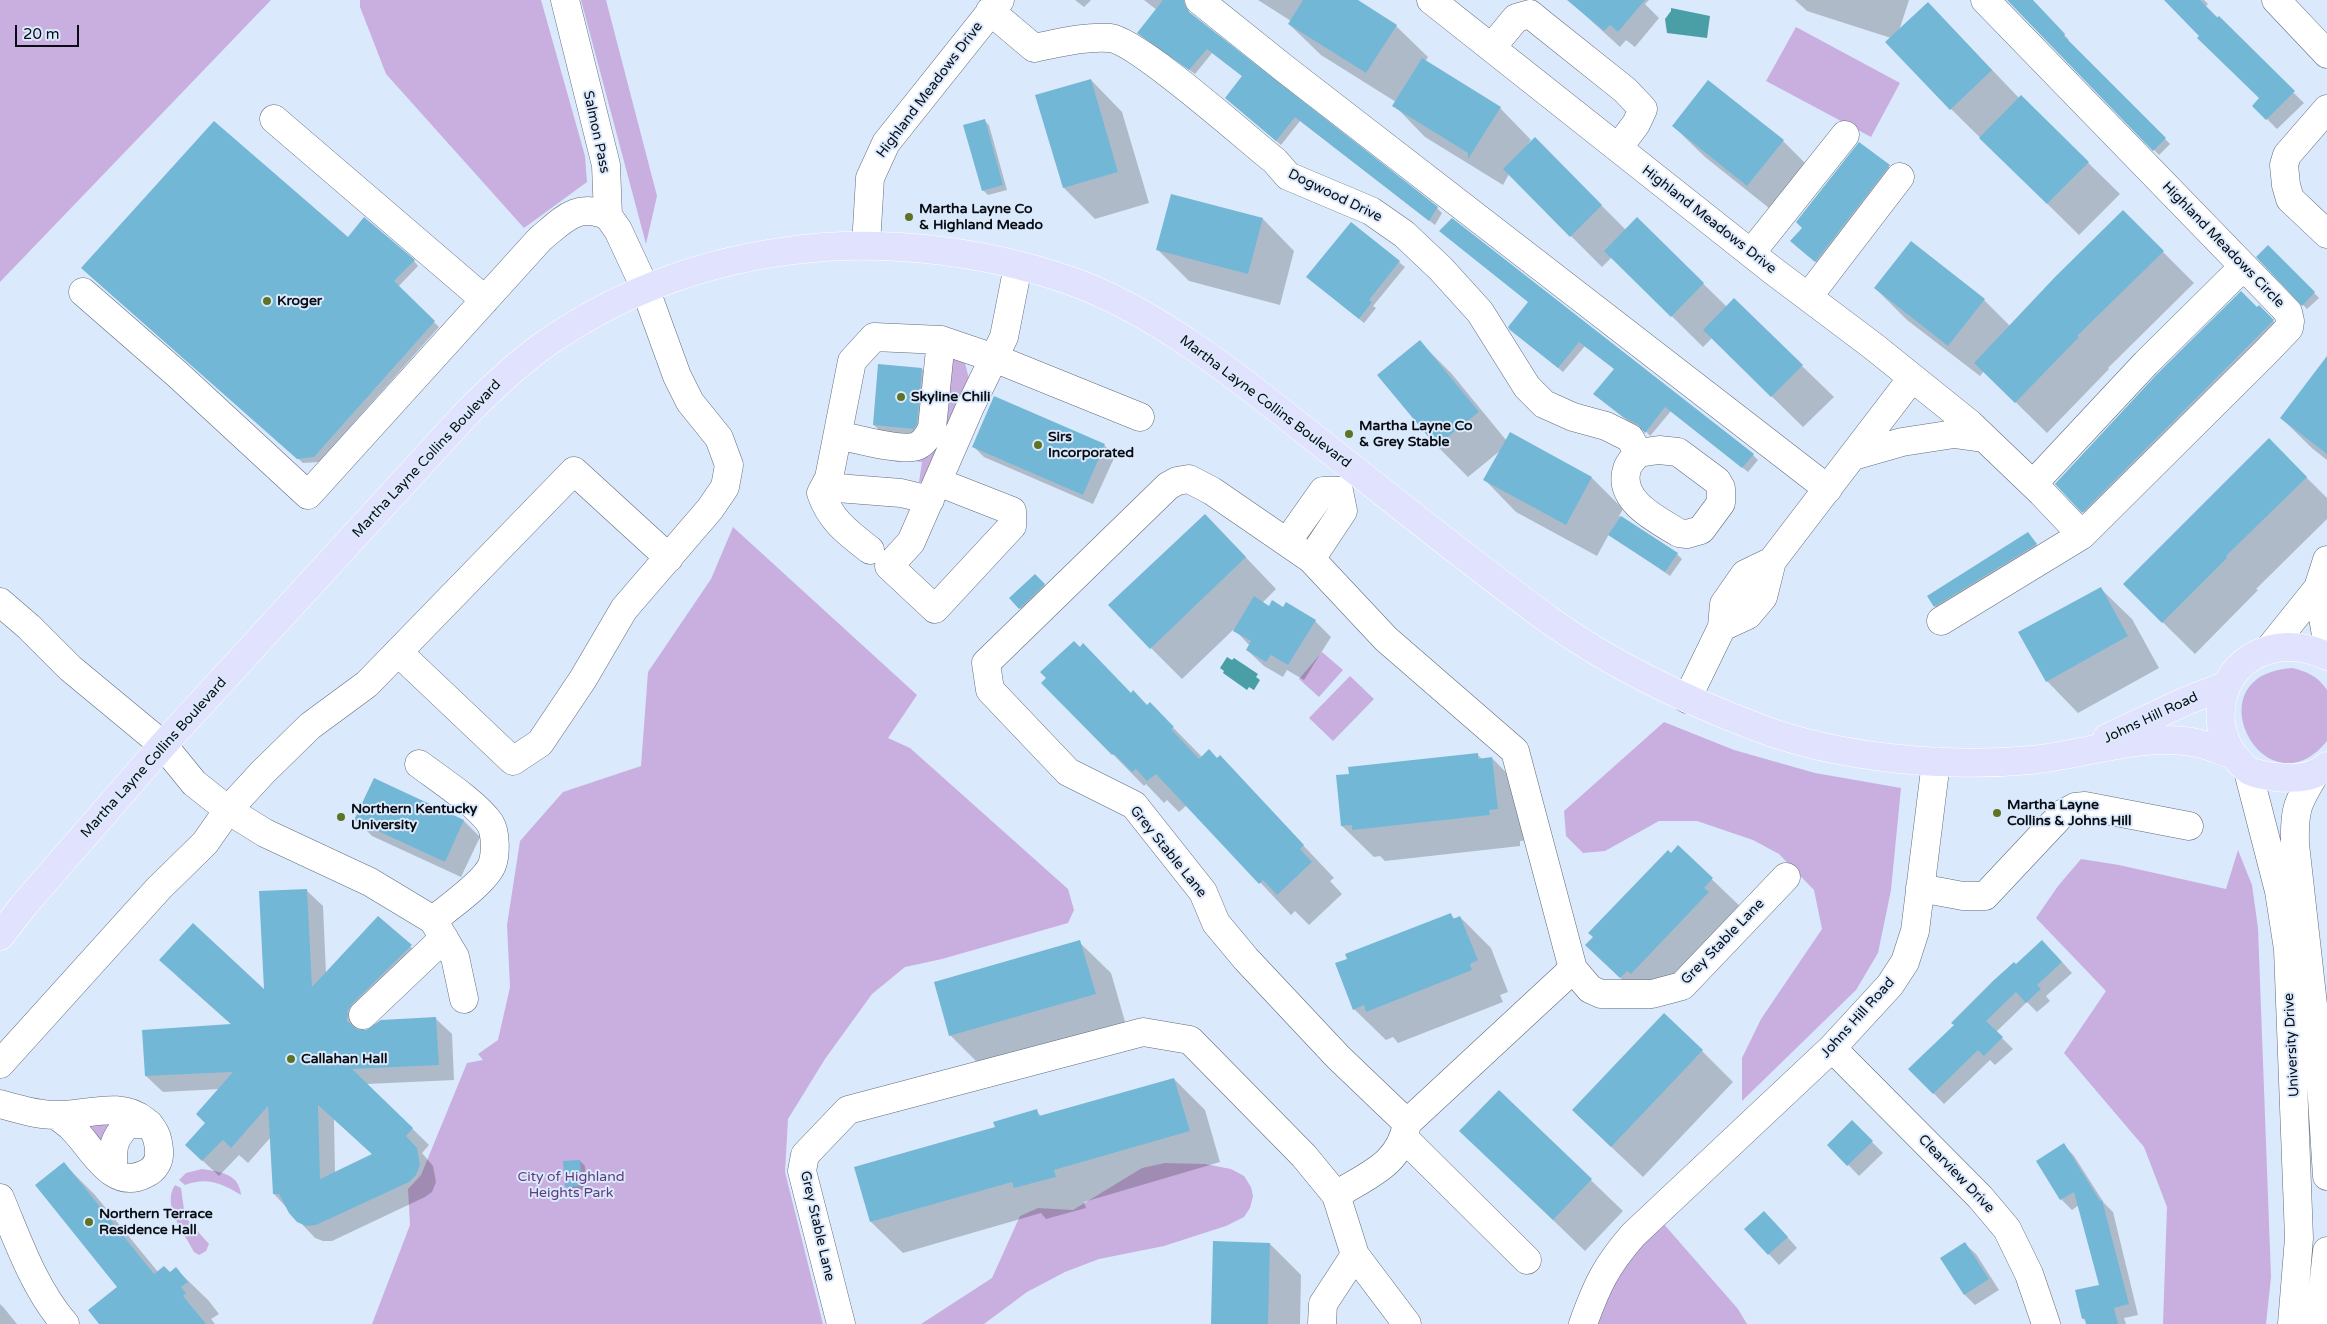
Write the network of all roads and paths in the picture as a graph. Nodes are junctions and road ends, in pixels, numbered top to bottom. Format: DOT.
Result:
graph roads {
  1 [pos="565,0"];
  2 [pos="1200,0"];
  3 [pos="1431,0"];
  4 [pos="1985,0"];
  5 [pos="2276,0"];
  6 [pos="995,5"];
  7 [pos="1492,48"];
  8 [pos="2327,54"];
  9 [pos="2327,109"];
  10 [pos="274,119"];
  11 [pos="1844,135"];
  12 [pos="1618,148"];
  13 [pos="1900,177"];
  14 [pos="608,216"];
  15 [pos="2327,234"];
  16 [pos="866,245"];
  17 [pos="1751,253"];
  18 [pos="1018,266"];
  19 [pos="2243,267"];
  20 [pos="645,288"];
  21 [pos="83,292"];
  22 [pos="1808,297"];
  23 [pos="485,300"];
  24 [pos="941,340"];
  25 [pos="994,358"];
  26 [pos="1912,378"];
  27 [pos="1140,417"];
  28 [pos="838,435"];
  29 [pos="1983,438"];
  30 [pos="1638,453"];
  31 [pos="1853,456"];
  32 [pos="1354,470"];
  33 [pos="829,478"];
  34 [pos="2033,484"];
  35 [pos="1828,489"];
  36 [pos="934,491"];
  37 [pos="1339,491"];
  38 [pos="2082,534"];
  39 [pos="1286,542"];
  40 [pos="870,550"];
  41 [pos="669,558"];
  42 [pos="1311,559"];
  43 [pos="2327,560"];
  44 [pos="2318,588"];
  45 [pos="0,602"];
  46 [pos="1941,622"];
  47 [pos="2327,641"];
  48 [pos="2269,649"];
  49 [pos="398,652"];
  50 [pos="2327,656"];
  51 [pos="2227,685"];
  52 [pos="1687,699"];
  53 [pos="163,746"];
  54 [pos="2075,754"];
  55 [pos="1936,762"];
  56 [pos="2241,763"];
  57 [pos="419,764"];
  58 [pos="2321,770"];
  59 [pos="228,810"];
  60 [pos="2189,826"];
  61 [pos="1786,877"];
  62 [pos="1920,888"];
  63 [pos="438,929"];
  64 [pos="0,936"];
  65 [pos="1573,969"];
  66 [pos="464,999"];
  67 [pos="364,1015"];
  68 [pos="1832,1048"];
  69 [pos="0,1064"];
  70 [pos="2323,1067"];
  71 [pos="0,1104"];
  72 [pos="56,1115"];
  73 [pos="148,1124"];
  74 [pos="1406,1131"];
  75 [pos="113,1172"];
  76 [pos="2327,1176"];
  77 [pos="1336,1195"];
  78 [pos="0,1198"];
  79 [pos="2327,1251"];
  80 [pos="1355,1255"];
  81 [pos="1527,1260"];
  82 [pos="65,1324"];
  83 [pos="841,1324"];
  84 [pos="1322,1324"];
  85 [pos="1407,1324"];
  86 [pos="1583,1324"];
  87 [pos="2046,1324"];
  88 [pos="2292,1324"];
  89 [pos="2319,1324"];
  1 -- 14 [label="street, Salmon Pass"];
  2 -- 35 [label="street"];
  3 -- 7 [label="street, Highland Meadows Drive"];
  4 -- 19 [label="street, Highland Meadows Circle"];
  5 -- 8 [label="street"];
  6 -- 16 [label="street, Highland Meadows Drive"];
  6 -- 30 [label="street, Dogwood Drive"];
  7 -- 12 [label="street, Highland Meadows Drive"];
  7 -- 12 [label="street"];
  9 -- 15 [label="street"];
  10 -- 23 [label="street"];
  11 -- 17 [label="street"];
  12 -- 17 [label="street, Highland Meadows Drive"];
  13 -- 22 [label="street"];
  14 -- 20 [label="street, Salmon Pass"];
  14 -- 23 [label="street"];
  16 -- 18 [label="main road, Martha Layne Collins Boulevard"];
  16 -- 20 [label="main road, Martha Layne Collins Boulevard"];
  17 -- 22 [label="street, Highland Meadows Drive"];
  18 -- 25 [label="street"];
  18 -- 32 [label="main road, Martha Layne Collins Boulevard"];
  19 -- 34 [label="street"];
  19 -- 38 [label="street, Highland Meadows Circle"];
  20 -- 41 [label="street, Salmon Pass"];
  20 -- 53 [label="main road, Martha Layne Collins Boulevard"];
  21 -- 23 [label="street"];
  22 -- 26 [label="street, Highland Meadows Drive"];
  24 -- 25 [label="street"];
  24 -- 28 [label="street"];
  24 -- 28 [label="street"];
  25 -- 27 [label="street"];
  25 -- 36 [label="street"];
  26 -- 29 [label="street"];
  26 -- 31 [label="street"];
  28 -- 33 [label="street"];
  29 -- 31 [label="street"];
  29 -- 34 [label="street"];
  31 -- 35 [label="street"];
  32 -- 37 [label="street"];
  32 -- 52 [label="main road, Martha Layne Collins Boulevard"];
  33 -- 36 [label="street"];
  33 -- 40 [label="street"];
  34 -- 38 [label="street"];
  35 -- 52 [label="street"];
  36 -- 36 [label="street"];
  37 -- 39 [label="street"];
  37 -- 42 [label="street"];
  38 -- 46 [label="street, Highland Meadows Circle"];
  39 -- 42 [label="street, Grey Stable Lane"];
  39 -- 74 [label="street, Grey Stable Lane"];
  41 -- 49 [label="street"];
  41 -- 49 [label="street, Salmon Pass"];
  42 -- 65 [label="street, Grey Stable Lane"];
  43 -- 44 [label="street"];
  44 -- 47 [label="street"];
  44 -- 48 [label="street"];
  45 -- 53 [label="street"];
  48 -- 50 [label="main road"];
  48 -- 51 [label="main road"];
  49 -- 59 [label="street"];
  51 -- 54 [label="main road, Johns Hill Road"];
  51 -- 56 [label="main road"];
  52 -- 55 [label="main road, Martha Layne Collins Boulevard"];
  53 -- 59 [label="street"];
  53 -- 64 [label="main road, Martha Layne Collins Boulevard"];
  54 -- 55 [label="main road, Johns Hill Road"];
  54 -- 56 [label="main road, Johns Hill Road"];
  55 -- 62 [label="street, Johns Hill Road"];
  56 -- 58 [label="main road, Johns Hill Road"];
  56 -- 88 [label="street, University Drive"];
  57 -- 63 [label="street"];
  58 -- 70 [label="street, University Drive"];
  59 -- 63 [label="street"];
  59 -- 69 [label="street"];
  60 -- 62 [label="street"];
  61 -- 65 [label="street, Grey Stable Lane"];
  62 -- 68 [label="street, Johns Hill Road"];
  63 -- 66 [label="street"];
  63 -- 67 [label="street"];
  65 -- 74 [label="street"];
  68 -- 86 [label="street, Johns Hill Road"];
  68 -- 87 [label="street, Clearview Drive"];
  70 -- 76 [label="street, University Drive"];
  71 -- 72 [label="street"];
  72 -- 73 [label="street"];
  72 -- 75 [label="street"];
  73 -- 75 [label="street"];
  73 -- 75 [label="street"];
  74 -- 77 [label="street"];
  74 -- 81 [label="street, Grey Stable Lane"];
  77 -- 80 [label="street, Grey Stable Lane"];
  77 -- 83 [label="street, Grey Stable Lane"];
  78 -- 82 [label="street"];
  79 -- 89 [label="street"];
  80 -- 84 [label="street"];
  80 -- 85 [label="street, Grey Stable Lane"];
}
